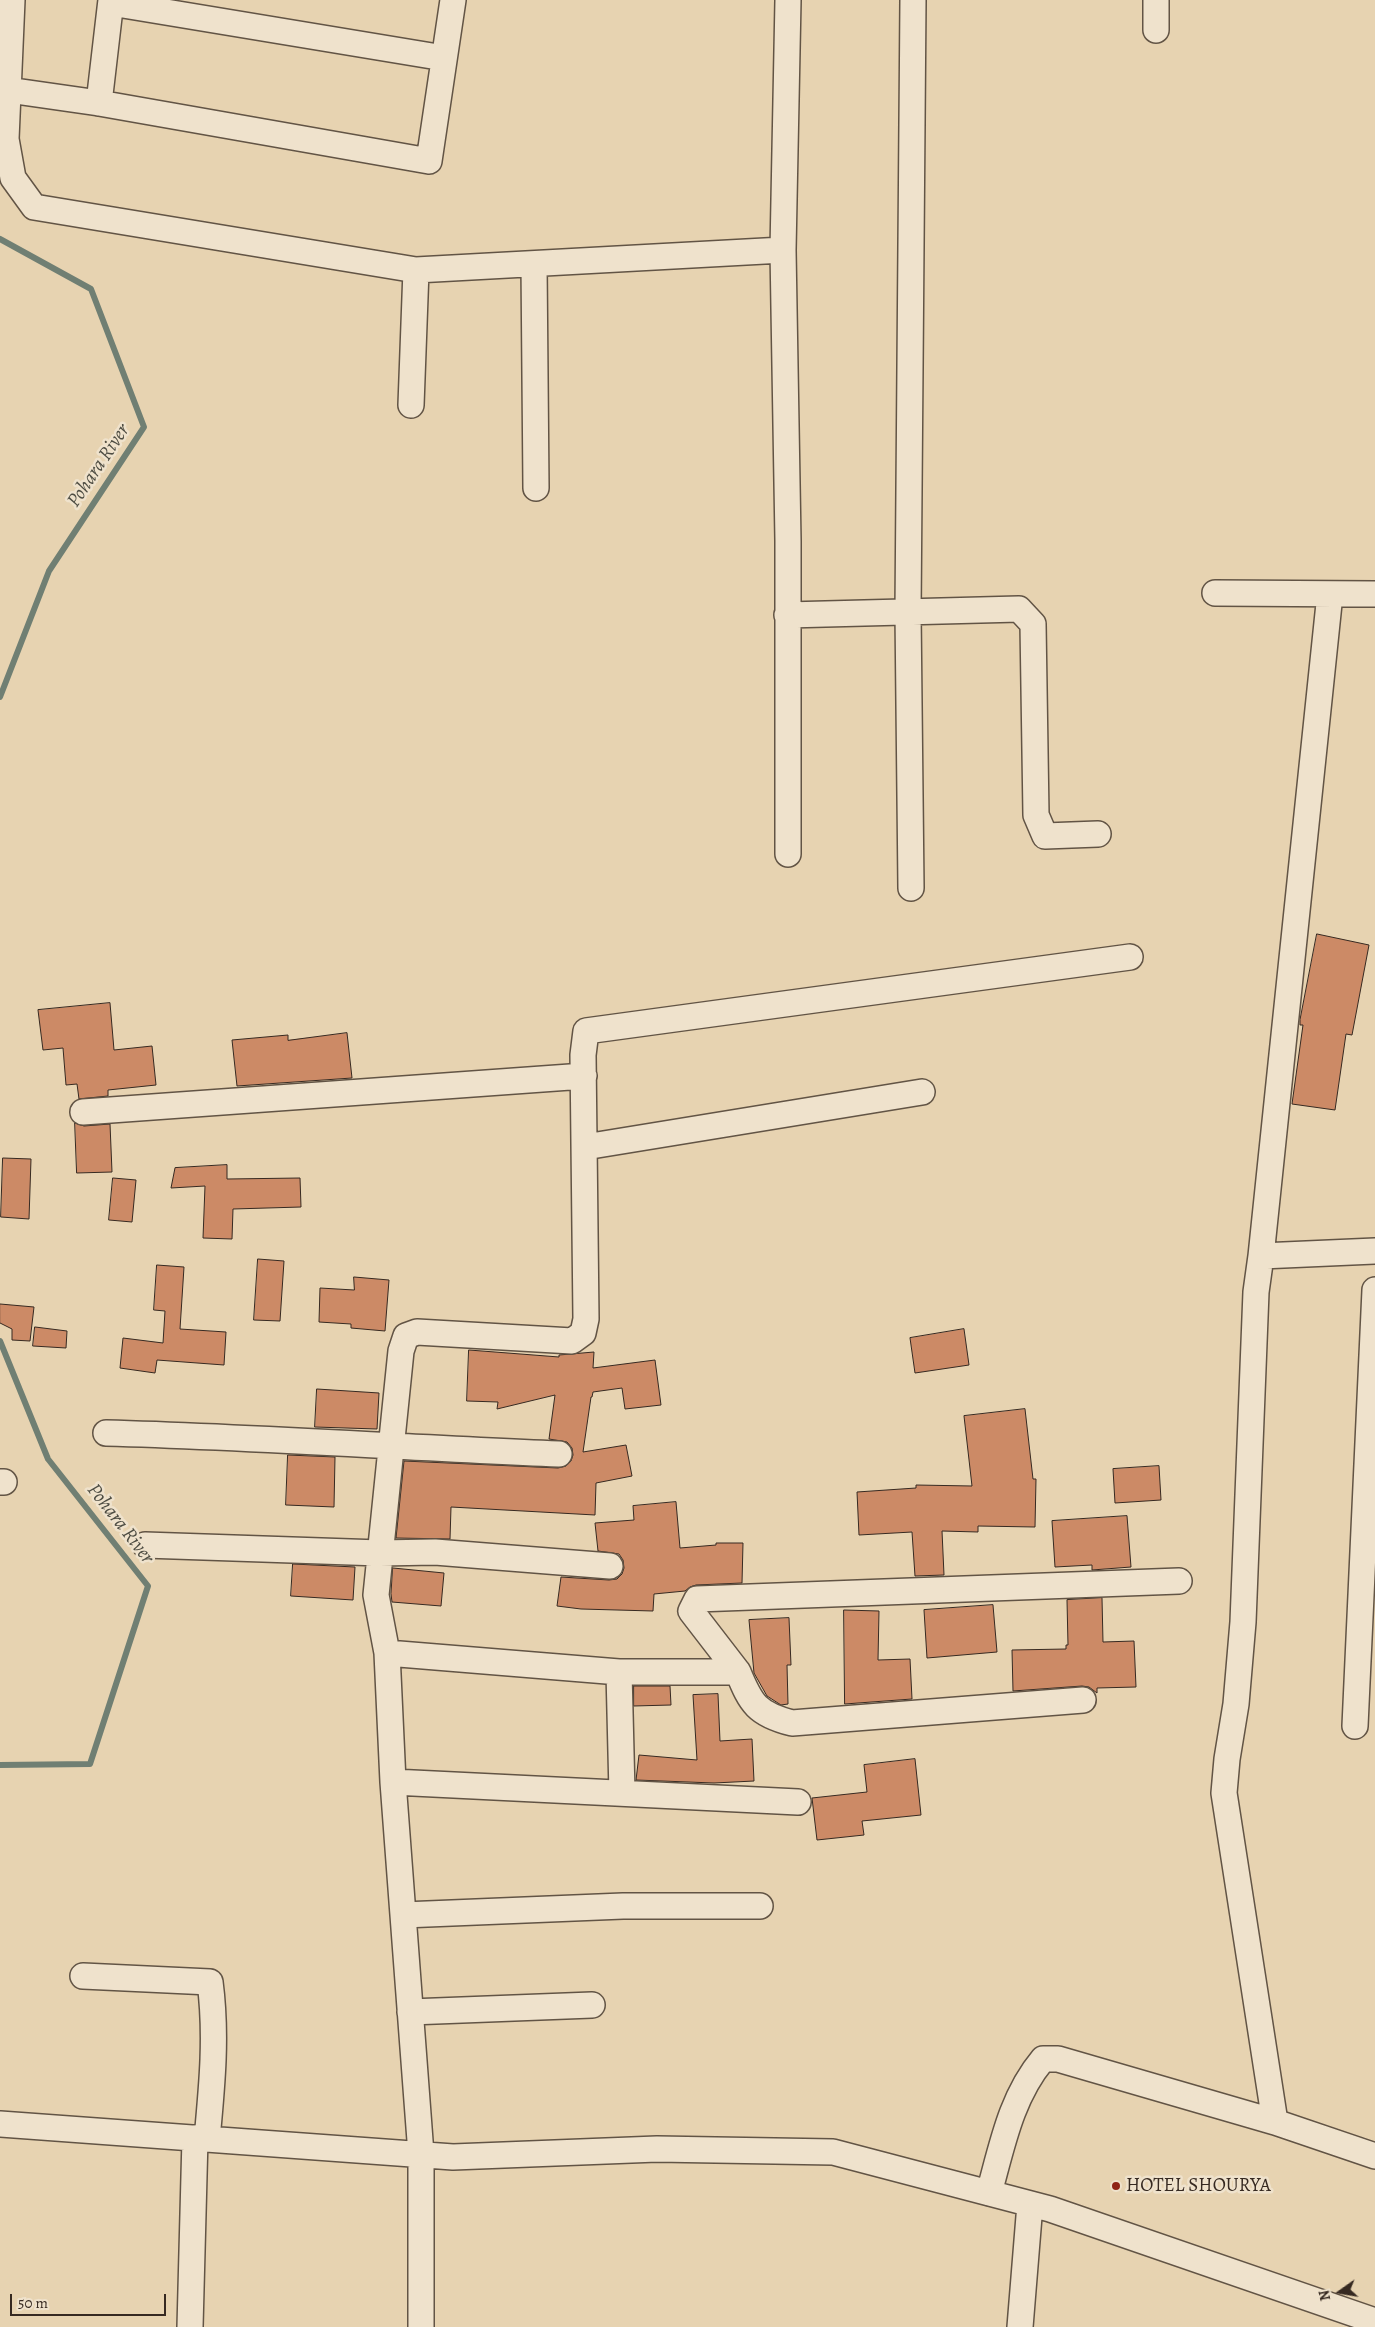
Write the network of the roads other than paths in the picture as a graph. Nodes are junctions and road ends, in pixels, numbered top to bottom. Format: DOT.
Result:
graph roads {
  1 [pos="12,0"];
  2 [pos="453,0"];
  3 [pos="788,0"];
  4 [pos="913,0"];
  5 [pos="1156,0"];
  6 [pos="111,2"];
  7 [pos="1156,30"];
  8 [pos="444,58"];
  9 [pos="8,90"];
  10 [pos="99,103"];
  11 [pos="3,138"];
  12 [pos="783,250"];
  13 [pos="534,264"];
  14 [pos="416,270"];
  15 [pos="411,406"];
  16 [pos="536,488"];
  17 [pos="1215,593"];
  18 [pos="1330,594"];
  19 [pos="1375,594"];
  20 [pos="908,612"];
  21 [pos="788,615"];
  22 [pos="1098,834"];
  23 [pos="788,854"];
  24 [pos="911,888"];
  25 [pos="1130,957"];
  26 [pos="584,1076"];
  27 [pos="922,1092"];
  28 [pos="83,1112"];
  29 [pos="585,1147"];
  30 [pos="1375,1251"];
  31 [pos="1261,1256"];
  32 [pos="1375,1290"];
  33 [pos="106,1433"];
  34 [pos="391,1448"];
  35 [pos="559,1454"];
  36 [pos="145,1545"];
  37 [pos="380,1552"];
  38 [pos="610,1566"];
  39 [pos="1178,1581"];
  40 [pos="387,1653"];
  41 [pos="619,1672"];
  42 [pos="738,1672"];
  43 [pos="1083,1700"];
  44 [pos="1356,1726"];
  45 [pos="393,1782"];
  46 [pos="622,1793"];
  47 [pos="798,1802"];
  48 [pos="760,1906"];
  49 [pos="403,1915"];
  50 [pos="83,1976"];
  51 [pos="592,2005"];
  52 [pos="410,2012"];
  53 [pos="1275,2122"];
  54 [pos="0,2124"];
  55 [pos="201,2139"];
  56 [pos="421,2154"];
  57 [pos="1375,2156"];
  58 [pos="989,2193"];
  59 [pos="1030,2204"];
  60 [pos="1375,2321"];
  61 [pos="190,2327"];
  62 [pos="421,2327"];
  63 [pos="1020,2327"];
  1 -- 9 [label="street"];
  2 -- 8 [label="street"];
  3 -- 12 [label="street"];
  4 -- 20 [label="street"];
  5 -- 7 [label="street"];
  6 -- 8 [label="street"];
  6 -- 10 [label="street"];
  8 -- 10 [label="street"];
  9 -- 10 [label="street"];
  9 -- 11 [label="street"];
  11 -- 14 [label="street"];
  12 -- 13 [label="street"];
  12 -- 21 [label="street"];
  13 -- 14 [label="street"];
  13 -- 16 [label="street"];
  14 -- 15 [label="street"];
  17 -- 18 [label="street"];
  18 -- 19 [label="street"];
  18 -- 31 [label="street"];
  20 -- 21 [label="street"];
  20 -- 22 [label="street"];
  20 -- 24 [label="street"];
  21 -- 23 [label="street"];
  25 -- 26 [label="street"];
  26 -- 28 [label="street"];
  26 -- 29 [label="street"];
  27 -- 29 [label="street"];
  29 -- 34 [label="street"];
  30 -- 31 [label="street"];
  31 -- 53 [label="street"];
  32 -- 44 [label="street"];
  33 -- 34 [label="street"];
  34 -- 35 [label="street"];
  34 -- 37 [label="street"];
  36 -- 37 [label="street"];
  37 -- 38 [label="street"];
  37 -- 40 [label="street"];
  39 -- 42 [label="street"];
  40 -- 41 [label="street"];
  40 -- 45 [label="street"];
  41 -- 42 [label="street"];
  41 -- 46 [label="street"];
  42 -- 43 [label="street"];
  45 -- 46 [label="street"];
  45 -- 49 [label="street"];
  46 -- 47 [label="street"];
  48 -- 49 [label="street"];
  49 -- 52 [label="street"];
  50 -- 55 [label="street"];
  51 -- 52 [label="street"];
  52 -- 56 [label="street"];
  53 -- 57 [label="street"];
  53 -- 58 [label="street"];
  54 -- 55 [label="street"];
  55 -- 56 [label="street"];
  55 -- 61 [label="street"];
  56 -- 58 [label="street"];
  56 -- 62 [label="street"];
  58 -- 59 [label="street"];
  59 -- 60 [label="street"];
  59 -- 63 [label="street"];
}
